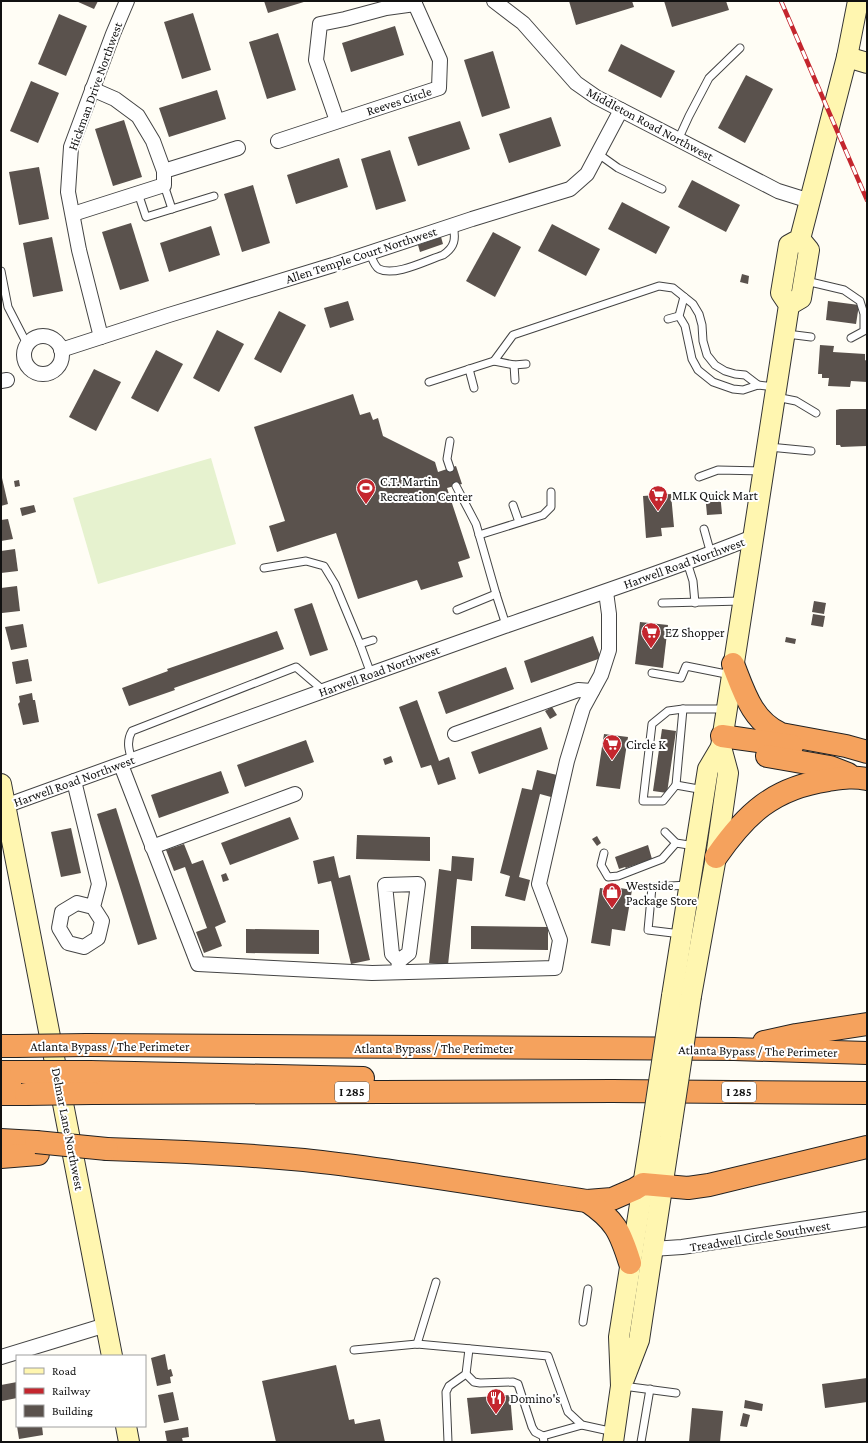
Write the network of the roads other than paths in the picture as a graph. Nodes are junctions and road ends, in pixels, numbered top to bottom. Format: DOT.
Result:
graph roads {
  1 [pos="127,1"];
  2 [pos="494,1"];
  3 [pos="858,1"];
  4 [pos="417,2"];
  5 [pos="740,48"];
  6 [pos="847,57"];
  7 [pos="867,63"];
  8 [pos="92,89"];
  9 [pos="621,110"];
  10 [pos="337,121"];
  11 [pos="678,140"];
  12 [pos="278,141"];
  13 [pos="238,148"];
  14 [pos="597,153"];
  15 [pos="164,178"];
  16 [pos="662,189"];
  17 [pos="138,193"];
  18 [pos="214,196"];
  19 [pos="810,201"];
  20 [pos="172,209"];
  21 [pos="73,214"];
  22 [pos="453,225"];
  23 [pos="800,239"];
  24 [pos="370,253"];
  25 [pos="1,271"];
  26 [pos="804,280"];
  27 [pos="684,297"];
  28 [pos="789,305"];
  29 [pos="679,316"];
  30 [pos="668,319"];
  31 [pos="784,334"];
  32 [pos="101,337"];
  33 [pos="811,337"];
  34 [pos="851,338"];
  35 [pos="27,344"];
  36 [pos="61,350"];
  37 [pos="494,361"];
  38 [pos="526,364"];
  39 [pos="514,365"];
  40 [pos="469,369"];
  41 [pos="515,380"];
  42 [pos="430,382"];
  43 [pos="474,388"];
  44 [pos="769,389"];
  45 [pos="816,413"];
  46 [pos="450,441"];
  47 [pos="767,447"];
  48 [pos="811,451"];
  49 [pos="450,468"];
  50 [pos="763,471"];
  51 [pos="698,478"];
  52 [pos="456,486"];
  53 [pos="551,492"];
  54 [pos="514,505"];
  55 [pos="519,522"];
  56 [pos="704,529"];
  57 [pos="479,535"];
  58 [pos="753,538"];
  59 [pos="712,554"];
  60 [pos="687,562"];
  61 [pos="264,568"];
  62 [pos="606,592"];
  63 [pos="496,594"];
  64 [pos="743,601"];
  65 [pos="662,603"];
  66 [pos="695,603"];
  67 [pos="457,610"];
  68 [pos="506,625"];
  69 [pos="373,640"];
  70 [pos="360,644"];
  71 [pos="733,670"];
  72 [pos="652,672"];
  73 [pos="371,674"];
  74 [pos="324,691"];
  75 [pos="592,691"];
  76 [pos="726,709"];
  77 [pos="683,710"];
  78 [pos="456,734"];
  79 [pos="722,742"];
  80 [pos="867,752"];
  81 [pos="126,762"];
  82 [pos="863,773"];
  83 [pos="74,781"];
  84 [pos="1,784"];
  85 [pos="676,785"];
  86 [pos="704,790"];
  87 [pos="295,794"];
  88 [pos="5,818"];
  89 [pos="665,832"];
  90 [pos="676,843"];
  91 [pos="695,846"];
  92 [pos="152,847"];
  93 [pos="604,852"];
  94 [pos="716,857"];
  95 [pos="690,885"];
  96 [pos="93,907"];
  97 [pos="683,934"];
  98 [pos="399,967"];
  99 [pos="682,996"];
  100 [pos="867,1024"];
  101 [pos="8,1046"];
  102 [pos="734,1049"];
  103 [pos="867,1053"];
  104 [pos="11,1072"];
  105 [pos="612,1091"];
  106 [pos="867,1093"];
  107 [pos="1,1094"];
  108 [pos="1,1140"];
  109 [pos="867,1147"];
  110 [pos="37,1148"];
  111 [pos="1,1157"];
  112 [pos="653,1185"];
  113 [pos="587,1201"];
  114 [pos="867,1219"];
  115 [pos="652,1249"];
  116 [pos="630,1262"];
  117 [pos="436,1282"];
  118 [pos="588,1289"];
  119 [pos="583,1322"];
  120 [pos="106,1325"];
  121 [pos="417,1344"];
  122 [pos="469,1349"];
  123 [pos="354,1350"];
  124 [pos="112,1355"];
  125 [pos="1,1357"];
  126 [pos="466,1374"];
  127 [pos="621,1386"];
  128 [pos="650,1389"];
  129 [pos="676,1393"];
  130 [pos="582,1425"];
  131 [pos="126,1427"];
  132 [pos="613,1437"];
  133 [pos="544,1439"];
  134 [pos="129,1442"];
  135 [pos="448,1442"];
  136 [pos="641,1442"];
  1 -- 8 [label="street, Hickman Drive Northwest"];
  2 -- 9 [label="street, Middleton Road Northwest"];
  3 -- 6 [label="main road"];
  4 -- 10 [label="street, Reeves Circle"];
  4 -- 10 [label="street, Reeves Circle"];
  5 -- 11 [label="lane"];
  6 -- 7 [label="main road"];
  6 -- 19 [label="main road"];
  8 -- 15 [label="street"];
  8 -- 21 [label="street, Hickman Drive Northwest"];
  9 -- 11 [label="street, Middleton Road Northwest"];
  9 -- 14 [label="street, Allen Temple Court Northwest"];
  10 -- 12 [label="street, Reeves Circle"];
  11 -- 19 [label="street, Middleton Road Northwest"];
  13 -- 15 [label="street"];
  14 -- 16 [label="lane"];
  14 -- 22 [label="street, Allen Temple Court Northwest"];
  15 -- 17 [label="street"];
  15 -- 20 [label="lane"];
  17 -- 20 [label="lane"];
  17 -- 21 [label="street"];
  18 -- 20 [label="lane"];
  19 -- 23 [label="main road"];
  21 -- 32 [label="street, Hickman Drive Northwest"];
  22 -- 24 [label="street, Allen Temple Court Northwest"];
  22 -- 24 [label="lane"];
  23 -- 26 [label="main road"];
  23 -- 28 [label="main road"];
  24 -- 32 [label="street, Allen Temple Court Northwest"];
  25 -- 35 [label="lane"];
  26 -- 28 [label="main road"];
  26 -- 34 [label="lane"];
  27 -- 29 [label="lane"];
  27 -- 37 [label="lane"];
  27 -- 44 [label="lane"];
  28 -- 31 [label="main road"];
  29 -- 30 [label="lane"];
  29 -- 44 [label="lane"];
  31 -- 33 [label="lane"];
  31 -- 44 [label="main road"];
  32 -- 36 [label="street, Allen Temple Court Northwest"];
  35 -- 36 [label="street"];
  35 -- 36 [label="street"];
  37 -- 39 [label="lane"];
  37 -- 40 [label="lane"];
  38 -- 39 [label="lane"];
  39 -- 41 [label="lane"];
  40 -- 42 [label="lane"];
  40 -- 43 [label="lane"];
  44 -- 45 [label="lane"];
  44 -- 47 [label="main road"];
  46 -- 49 [label="lane"];
  47 -- 48 [label="lane"];
  47 -- 50 [label="main road"];
  50 -- 51 [label="lane"];
  50 -- 58 [label="main road"];
  52 -- 57 [label="lane"];
  53 -- 55 [label="lane"];
  54 -- 55 [label="lane"];
  55 -- 57 [label="lane"];
  56 -- 59 [label="lane"];
  57 -- 63 [label="lane"];
  58 -- 59 [label="street, Harwell Road Northwest"];
  58 -- 64 [label="main road"];
  59 -- 60 [label="street, Harwell Road Northwest"];
  60 -- 62 [label="street, Harwell Road Northwest"];
  60 -- 66 [label="lane"];
  61 -- 70 [label="lane"];
  62 -- 68 [label="street, Harwell Road Northwest"];
  62 -- 75 [label="street"];
  63 -- 67 [label="lane"];
  63 -- 68 [label="lane"];
  64 -- 66 [label="lane"];
  64 -- 71 [label="main road"];
  65 -- 66 [label="lane"];
  68 -- 73 [label="street, Harwell Road Northwest"];
  69 -- 70 [label="lane"];
  70 -- 73 [label="lane"];
  71 -- 72 [label="lane"];
  71 -- 76 [label="main road"];
  71 -- 80 [label="highway"];
  73 -- 74 [label="street, Harwell Road Northwest"];
  74 -- 81 [label="street, Harwell Road Northwest"];
  74 -- 81 [label="lane"];
  75 -- 78 [label="street"];
  75 -- 98 [label="street"];
  76 -- 77 [label="lane"];
  76 -- 79 [label="main road"];
  77 -- 85 [label="lane"];
  77 -- 85 [label="lane"];
  79 -- 82 [label="highway"];
  79 -- 86 [label="main road"];
  79 -- 94 [label="main road"];
  81 -- 83 [label="street, Harwell Road Northwest"];
  81 -- 92 [label="street"];
  82 -- 94 [label="highway"];
  83 -- 88 [label="street, Harwell Road Northwest"];
  83 -- 96 [label="street"];
  84 -- 88 [label="main road, Delmar Lane Northwest"];
  85 -- 86 [label="lane"];
  86 -- 91 [label="main road"];
  87 -- 92 [label="street"];
  88 -- 120 [label="main road, Delmar Lane Northwest"];
  89 -- 90 [label="lane"];
  90 -- 91 [label="lane"];
  90 -- 93 [label="lane"];
  91 -- 95 [label="main road"];
  92 -- 98 [label="street"];
  94 -- 99 [label="main road"];
  95 -- 97 [label="main road"];
  95 -- 97 [label="lane"];
  97 -- 99 [label="main road"];
  98 -- 98 [label="street"];
  99 -- 112 [label="main road, bridge"];
  100 -- 102 [label="highway"];
  101 -- 102 [label="highway, Atlanta Bypass / The Perimeter, bridge"];
  102 -- 103 [label="highway, Atlanta Bypass / The Perimeter"];
  104 -- 105 [label="highway, bridge"];
  105 -- 106 [label="highway, I 285"];
  105 -- 107 [label="highway, I 285, bridge"];
  108 -- 110 [label="highway"];
  109 -- 112 [label="highway"];
  110 -- 111 [label="highway"];
  110 -- 113 [label="highway, bridge"];
  112 -- 113 [label="highway"];
  112 -- 115 [label="main road"];
  112 -- 116 [label="main road"];
  113 -- 116 [label="highway"];
  114 -- 115 [label="street, Treadwell Circle Southwest"];
  115 -- 127 [label="main road"];
  116 -- 127 [label="main road"];
  117 -- 121 [label="lane"];
  118 -- 119 [label="lane"];
  120 -- 124 [label="main road, Delmar Lane Northwest"];
  120 -- 125 [label="street"];
  121 -- 122 [label="lane"];
  121 -- 123 [label="lane"];
  122 -- 126 [label="lane"];
  122 -- 130 [label="lane"];
  126 -- 133 [label="lane"];
  126 -- 135 [label="lane"];
  127 -- 128 [label="lane"];
  127 -- 132 [label="main road"];
  128 -- 129 [label="lane"];
  128 -- 136 [label="lane"];
  130 -- 132 [label="lane"];
  130 -- 133 [label="lane"];
  131 -- 134 [label="main road"];
}
